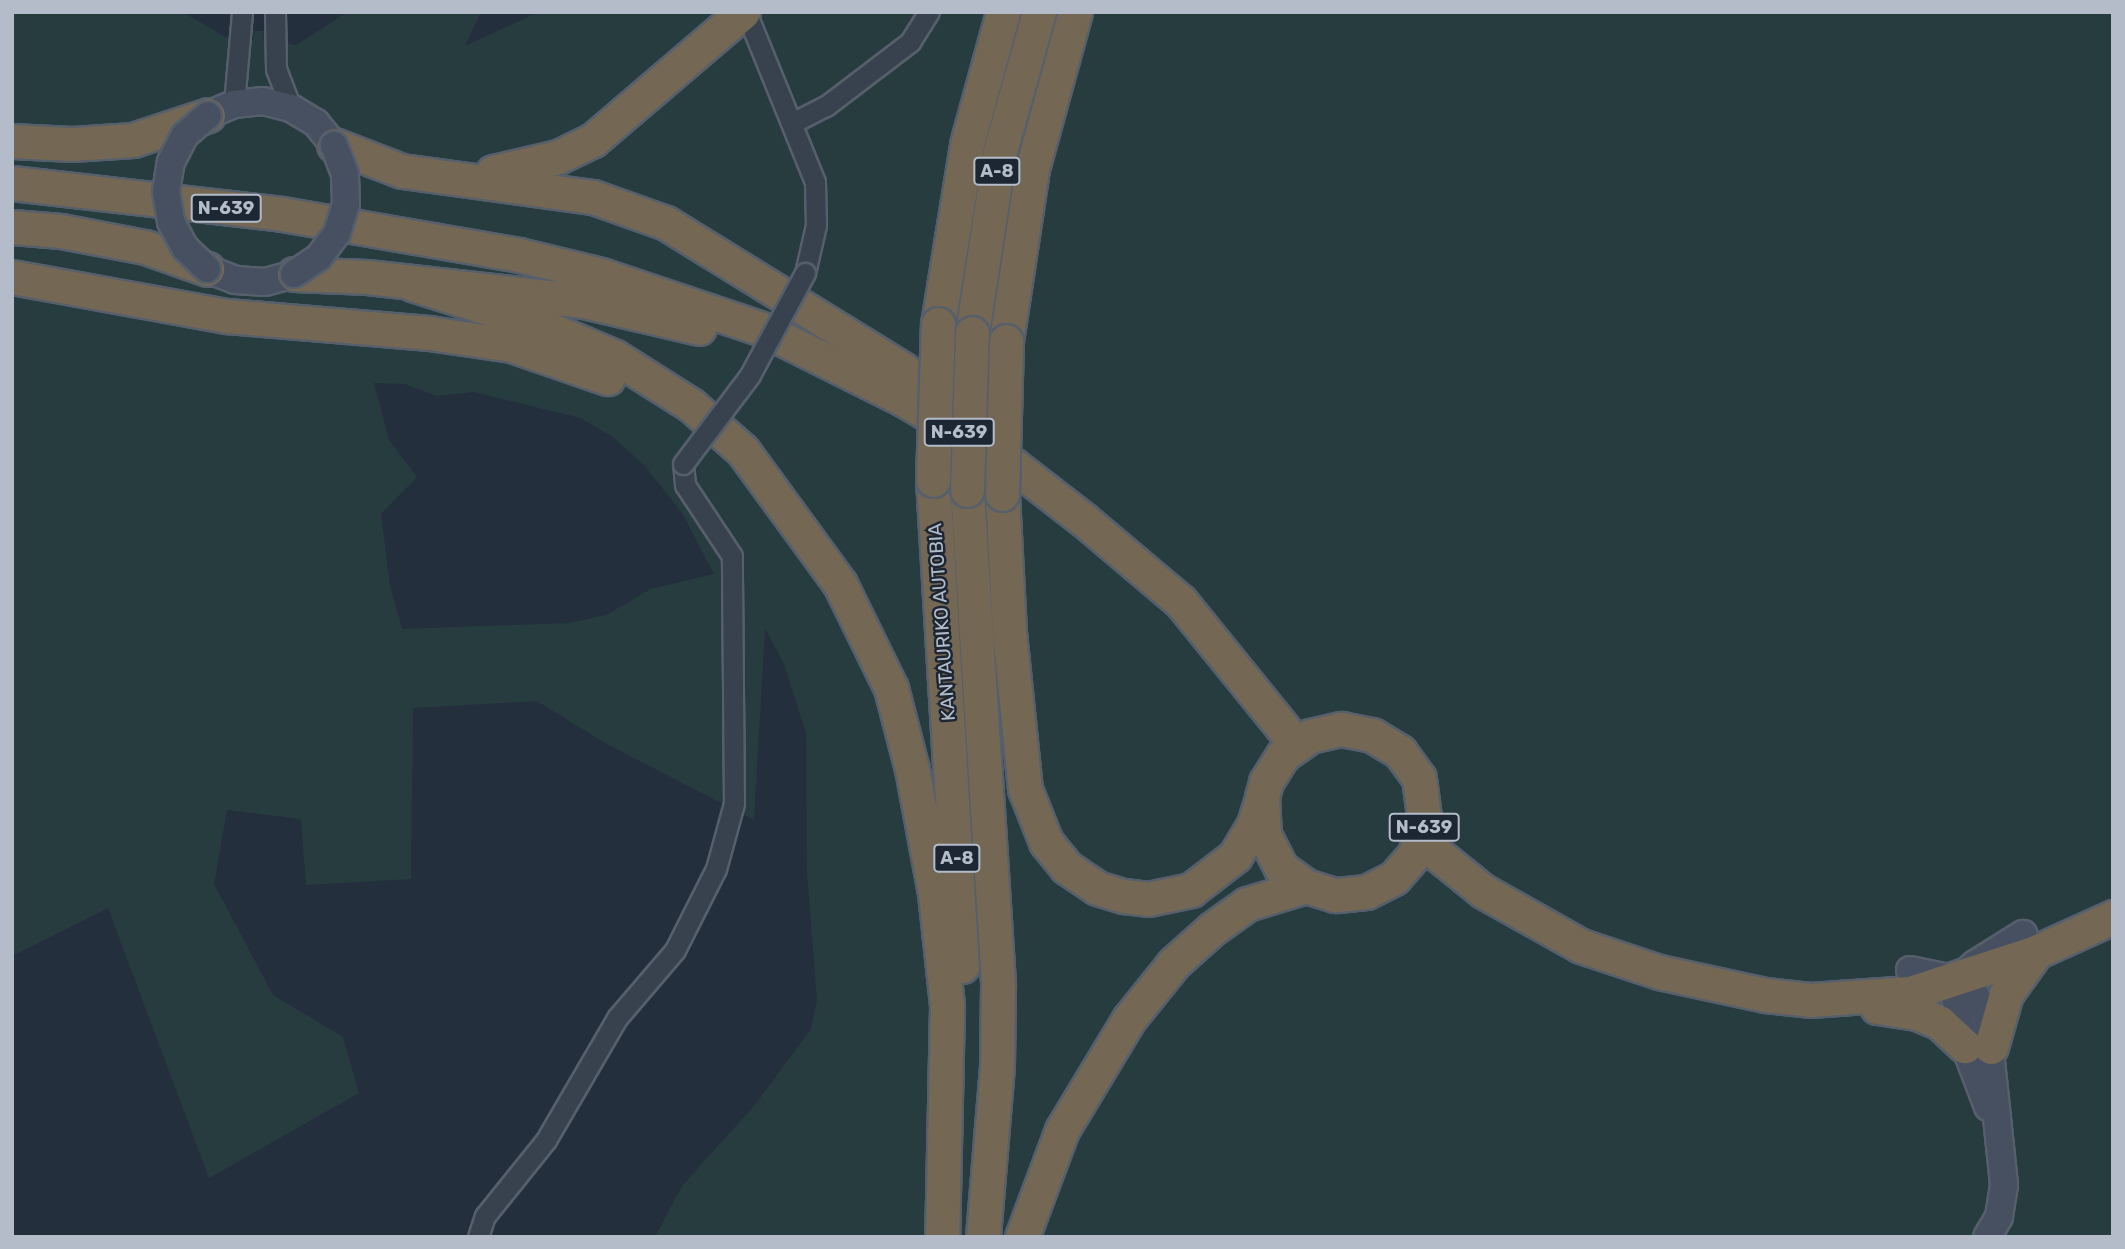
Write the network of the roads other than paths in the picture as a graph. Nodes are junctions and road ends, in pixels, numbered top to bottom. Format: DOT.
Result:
graph roads {
  1 [pos="242,12"];
  2 [pos="275,12"];
  3 [pos="745,12"];
  4 [pos="929,12"];
  5 [pos="1003,12"];
  6 [pos="1039,12"];
  7 [pos="1075,12"];
  8 [pos="291,108"];
  9 [pos="221,109"];
  10 [pos="792,123"];
  11 [pos="12,141"];
  12 [pos="334,145"];
  13 [pos="432,175"];
  14 [pos="12,183"];
  15 [pos="12,228"];
  16 [pos="208,269"];
  17 [pos="295,274"];
  18 [pos="12,277"];
  19 [pos="412,284"];
  20 [pos="1007,479"];
  21 [pos="793,516"];
  22 [pos="1296,744"];
  23 [pos="1262,797"];
  24 [pos="1421,841"];
  25 [pos="1306,886"];
  26 [pos="2113,897"];
  27 [pos="2113,917"];
  28 [pos="2030,943"];
  29 [pos="1910,970"];
  30 [pos="1959,978"];
  31 [pos="1721,986"];
  32 [pos="1830,999"];
  33 [pos="1978,1046"];
  34 [pos="478,1237"];
  35 [pos="944,1237"];
  36 [pos="983,1237"];
  37 [pos="1022,1237"];
  38 [pos="1987,1237"];
  1 -- 9 [label="street"];
  2 -- 8 [label="street"];
  3 -- 10 [label="street"];
  3 -- 13 [label="highway"];
  4 -- 10 [label="street"];
  5 -- 35 [label="highway, KANTAURIKO AUTOBIA / A-8, bridge"];
  6 -- 36 [label="highway, KANTAURIKO AUTOBIA / A-8, bridge"];
  7 -- 20 [label="highway, bridge"];
  8 -- 9 [label="street"];
  8 -- 12 [label="street"];
  9 -- 11 [label="highway"];
  9 -- 16 [label="street, bridge"];
  10 -- 34 [label="street, bridge"];
  12 -- 13 [label="highway"];
  12 -- 17 [label="street, bridge"];
  13 -- 20 [label="highway"];
  14 -- 20 [label="highway, N-639"];
  15 -- 16 [label="highway"];
  16 -- 17 [label="street"];
  17 -- 19 [label="highway"];
  18 -- 21 [label="highway"];
  19 -- 20 [label="highway"];
  19 -- 21 [label="highway"];
  20 -- 22 [label="highway, N-639"];
  20 -- 23 [label="highway"];
  21 -- 35 [label="highway"];
  22 -- 23 [label="highway, N-639"];
  22 -- 24 [label="highway, N-639"];
  23 -- 25 [label="highway, N-639"];
  24 -- 25 [label="highway, N-639"];
  24 -- 31 [label="highway, N-639"];
  25 -- 37 [label="highway"];
  26 -- 28 [label="highway, N-639"];
  27 -- 28 [label="highway, N-639"];
  28 -- 29 [label="highway, N-639"];
  28 -- 30 [label="highway, N-639"];
  28 -- 33 [label="highway"];
  29 -- 30 [label="street"];
  29 -- 31 [label="highway, N-639"];
  30 -- 32 [label="highway, N-639"];
  30 -- 33 [label="street"];
  31 -- 32 [label="highway, N-639"];
  32 -- 33 [label="highway"];
  33 -- 38 [label="street"];
}
